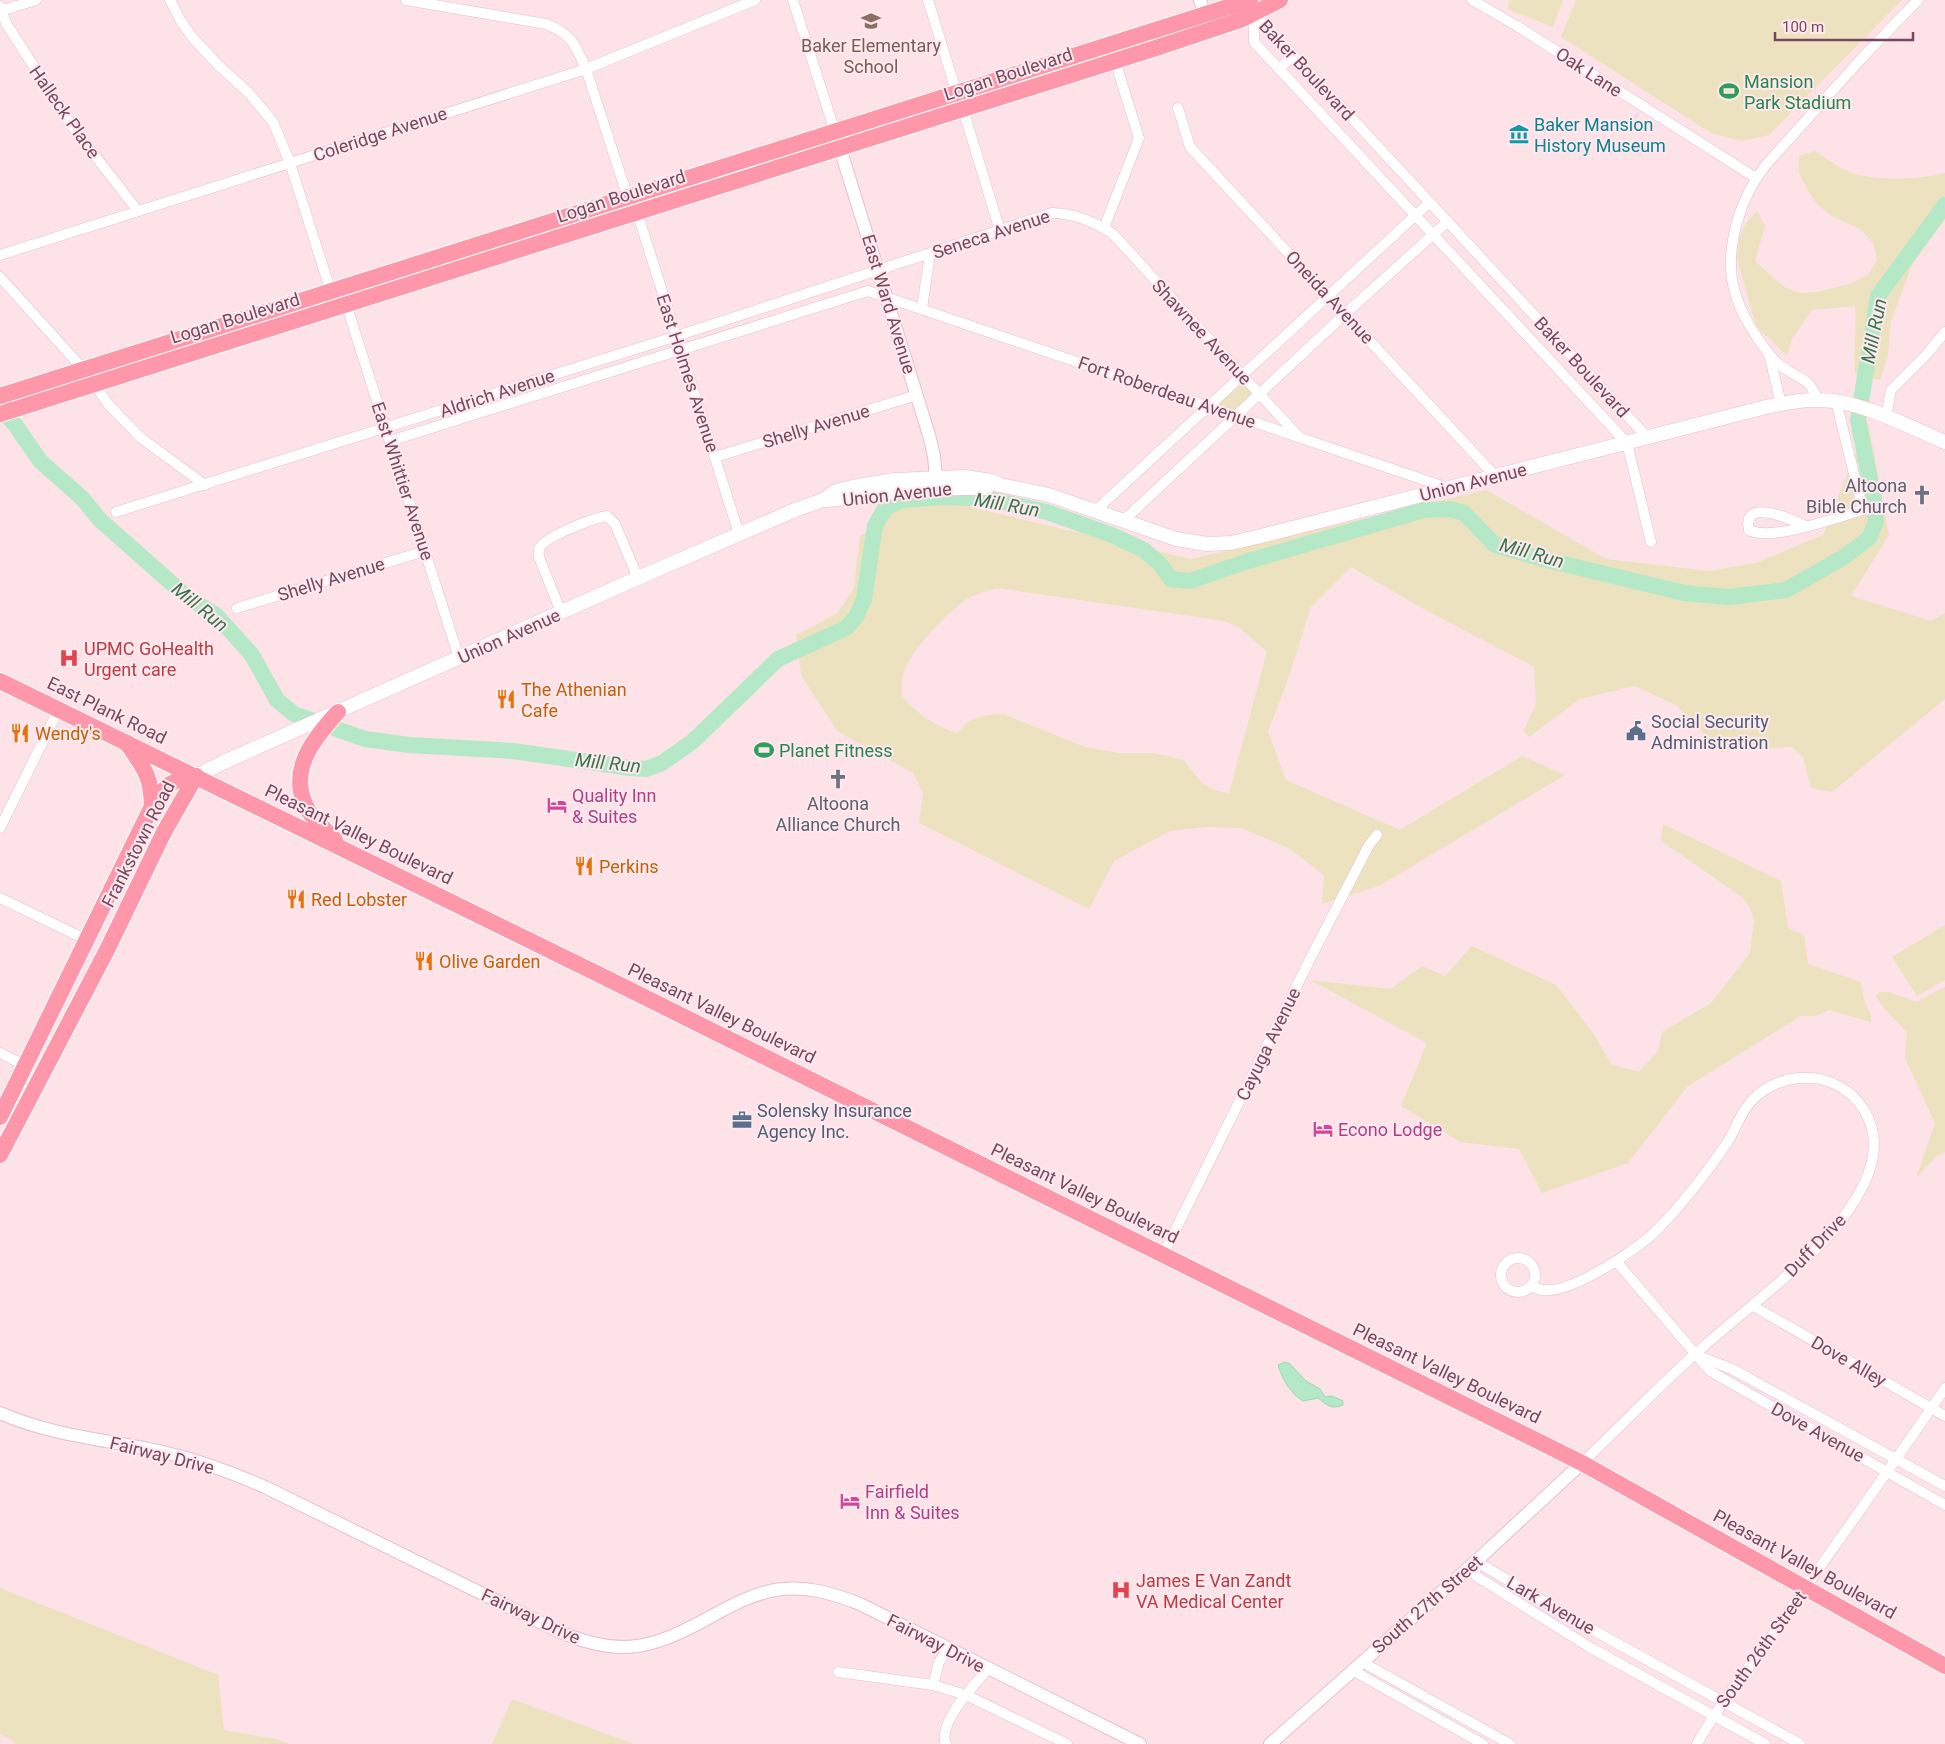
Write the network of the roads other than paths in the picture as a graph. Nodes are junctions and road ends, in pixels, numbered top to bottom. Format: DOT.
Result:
graph roads {
  1 [pos="36,0"];
  2 [pos="170,0"];
  3 [pos="406,0"];
  4 [pos="755,0"];
  5 [pos="793,0"];
  6 [pos="928,0"];
  7 [pos="1280,0"];
  8 [pos="1472,0"];
  9 [pos="1918,0"];
  10 [pos="1252,5"];
  11 [pos="1203,7"];
  12 [pos="0,9"];
  13 [pos="1294,55"];
  14 [pos="1115,61"];
  15 [pos="1279,69"];
  16 [pos="586,70"];
  17 [pos="960,101"];
  18 [pos="1178,108"];
  19 [pos="836,132"];
  20 [pos="840,149"];
  21 [pos="290,163"];
  22 [pos="1756,178"];
  23 [pos="628,198"];
  24 [pos="1430,202"];
  25 [pos="138,211"];
  26 [pos="637,212"];
  27 [pos="1415,215"];
  28 [pos="1448,222"];
  29 [pos="1104,228"];
  30 [pos="1000,231"];
  31 [pos="1433,234"];
  32 [pos="930,254"];
  33 [pos="0,255"];
  34 [pos="878,270"];
  35 [pos="0,277"];
  36 [pos="331,292"];
  37 [pos="1328,295"];
  38 [pos="886,296"];
  39 [pos="346,304"];
  40 [pos="922,308"];
  41 [pos="1345,314"];
  42 [pos="1945,333"];
  43 [pos="677,336"];
  44 [pos="681,350"];
  45 [pos="1768,351"];
  46 [pos="84,370"];
  47 [pos="1242,375"];
  48 [pos="94,383"];
  49 [pos="1260,394"];
  50 [pos="6,395"];
  51 [pos="917,395"];
  52 [pos="1818,400"];
  53 [pos="1836,401"];
  54 [pos="1781,404"];
  55 [pos="1208,406"];
  56 [pos="0,414"];
  57 [pos="1236,416"];
  58 [pos="1886,417"];
  59 [pos="386,429"];
  60 [pos="1299,437"];
  61 [pos="1648,438"];
  62 [pos="390,441"];
  63 [pos="1945,442"];
  64 [pos="1627,443"];
  65 [pos="715,457"];
  66 [pos="1496,477"];
  67 [pos="936,483"];
  68 [pos="205,485"];
  69 [pos="1448,488"];
  70 [pos="1096,511"];
  71 [pos="116,512"];
  72 [pos="1123,521"];
  73 [pos="1806,526"];
  74 [pos="739,534"];
  75 [pos="1651,542"];
  76 [pos="425,551"];
  77 [pos="638,578"];
  78 [pos="238,608"];
  79 [pos="561,612"];
  80 [pos="459,658"];
  81 [pos="0,681"];
  82 [pos="58,709"];
  83 [pos="333,716"];
  84 [pos="126,742"];
  85 [pos="196,776"];
  86 [pos="152,806"];
  87 [pos="0,828"];
  88 [pos="1377,835"];
  89 [pos="341,848"];
  90 [pos="0,898"];
  91 [pos="87,940"];
  92 [pos="107,950"];
  93 [pos="0,1053"];
  94 [pos="26,1066"];
  95 [pos="42,1073"];
  96 [pos="0,1117"];
  97 [pos="0,1155"];
  98 [pos="1163,1255"];
  99 [pos="1616,1261"];
  100 [pos="1531,1286"];
  101 [pos="1752,1306"];
  102 [pos="1695,1354"];
  103 [pos="1945,1388"];
  104 [pos="1932,1408"];
  105 [pos="0,1413"];
  106 [pos="1945,1416"];
  107 [pos="1896,1459"];
  108 [pos="1582,1463"];
  109 [pos="1888,1471"];
  110 [pos="1945,1486"];
  111 [pos="1945,1505"];
  112 [pos="1473,1564"];
  113 [pos="1806,1588"];
  114 [pos="948,1649"];
  115 [pos="1357,1666"];
  116 [pos="1945,1666"];
  117 [pos="988,1669"];
  118 [pos="838,1672"];
  119 [pos="933,1684"];
  120 [pos="966,1695"];
  121 [pos="1723,1702"];
  122 [pos="1713,1715"];
  123 [pos="946,1744"];
  124 [pos="1067,1744"];
  125 [pos="1140,1744"];
  126 [pos="1270,1744"];
  127 [pos="1483,1744"];
  128 [pos="1510,1744"];
  129 [pos="1697,1744"];
  130 [pos="1765,1744"];
  131 [pos="1800,1744"];
  1 -- 12 [label="street"];
  2 -- 21 [label="street"];
  3 -- 16 [label="street"];
  4 -- 16 [label="street, Coleridge Avenue"];
  5 -- 19 [label="street"];
  6 -- 17 [label="street"];
  7 -- 10 [label="main road"];
  8 -- 22 [label="street, Oak Lane"];
  9 -- 22 [label="street"];
  10 -- 11 [label="main road, Logan Boulevard"];
  10 -- 13 [label="street, Baker Boulevard"];
  10 -- 14 [label="main road, Logan Boulevard"];
  10 -- 15 [label="street, Baker Boulevard"];
  11 -- 17 [label="main road, Logan Boulevard"];
  12 -- 25 [label="street, Halleck Place"];
  13 -- 15 [label="street"];
  13 -- 24 [label="street, Baker Boulevard"];
  14 -- 17 [label="main road, Logan Boulevard"];
  14 -- 29 [label="street"];
  15 -- 27 [label="street, Baker Boulevard"];
  16 -- 21 [label="street, Coleridge Avenue"];
  16 -- 23 [label="street"];
  17 -- 19 [label="main road, Logan Boulevard"];
  17 -- 20 [label="main road, Logan Boulevard"];
  17 -- 30 [label="street"];
  18 -- 37 [label="street, Oneida Avenue"];
  19 -- 20 [label="street, East Ward Avenue"];
  19 -- 23 [label="main road, Logan Boulevard"];
  20 -- 26 [label="main road, Logan Boulevard"];
  20 -- 34 [label="street, East Ward Avenue"];
  21 -- 25 [label="street, Coleridge Avenue"];
  21 -- 36 [label="street"];
  22 -- 45 [label="street"];
  23 -- 36 [label="main road, Logan Boulevard"];
  24 -- 27 [label="street"];
  24 -- 28 [label="street, Baker Boulevard"];
  25 -- 33 [label="street, Coleridge Avenue"];
  26 -- 39 [label="main road, Logan Boulevard"];
  26 -- 43 [label="street, East Holmes Avenue"];
  27 -- 31 [label="street, Baker Boulevard"];
  27 -- 37 [label="street"];
  28 -- 31 [label="street"];
  28 -- 61 [label="street, Baker Boulevard"];
  29 -- 30 [label="street, Seneca Avenue"];
  29 -- 47 [label="street, Shawnee Avenue"];
  30 -- 32 [label="street, Seneca Avenue"];
  31 -- 41 [label="street"];
  31 -- 64 [label="street, Baker Boulevard"];
  32 -- 34 [label="street, Seneca Avenue"];
  32 -- 40 [label="street"];
  34 -- 38 [label="street, East Ward Avenue"];
  34 -- 43 [label="street, Aldrich Avenue"];
  35 -- 46 [label="street"];
  36 -- 46 [label="main road, Logan Boulevard"];
  37 -- 41 [label="street, Oneida Avenue"];
  37 -- 47 [label="street"];
  38 -- 40 [label="street, Fort Roberdeau Avenue"];
  38 -- 44 [label="street, Aldrich Avenue"];
  38 -- 51 [label="street, East Ward Avenue"];
  39 -- 48 [label="main road, Logan Boulevard"];
  39 -- 59 [label="street, East Whittier Avenue"];
  40 -- 55 [label="street, Fort Roberdeau Avenue"];
  41 -- 49 [label="street"];
  41 -- 66 [label="street, Oneida Avenue"];
  42 -- 58 [label="street"];
  43 -- 44 [label="street, East Holmes Avenue"];
  43 -- 59 [label="street, Aldrich Avenue"];
  44 -- 62 [label="street, Aldrich Avenue"];
  44 -- 65 [label="street, East Holmes Avenue"];
  45 -- 52 [label="street"];
  45 -- 54 [label="street"];
  46 -- 50 [label="main road, Logan Boulevard"];
  47 -- 49 [label="street, Shawnee Avenue"];
  47 -- 55 [label="street"];
  48 -- 56 [label="main road, Logan Boulevard"];
  48 -- 68 [label="street"];
  49 -- 57 [label="street"];
  49 -- 60 [label="street, Shawnee Avenue"];
  51 -- 65 [label="street, Shelly Avenue"];
  51 -- 67 [label="street, East Ward Avenue"];
  52 -- 53 [label="main road, Union Avenue"];
  52 -- 54 [label="main road, Union Avenue"];
  53 -- 58 [label="main road, Union Avenue"];
  53 -- 73 [label="street"];
  54 -- 61 [label="main road, Union Avenue"];
  55 -- 57 [label="street, Fort Roberdeau Avenue"];
  55 -- 70 [label="street"];
  57 -- 60 [label="street, Fort Roberdeau Avenue"];
  57 -- 72 [label="street"];
  58 -- 63 [label="main road, Union Avenue"];
  59 -- 62 [label="street, East Whittier Avenue"];
  59 -- 68 [label="street, Aldrich Avenue"];
  60 -- 69 [label="street, Fort Roberdeau Avenue"];
  61 -- 64 [label="main road, Union Avenue"];
  62 -- 76 [label="street, East Whittier Avenue"];
  64 -- 66 [label="main road, Union Avenue"];
  64 -- 75 [label="street"];
  65 -- 74 [label="street, East Holmes Avenue"];
  66 -- 69 [label="main road, Union Avenue"];
  67 -- 70 [label="main road, Union Avenue"];
  67 -- 74 [label="main road, Union Avenue"];
  68 -- 71 [label="street, Aldrich Avenue"];
  69 -- 72 [label="main road, Union Avenue"];
  70 -- 72 [label="main road, Union Avenue"];
  73 -- 73 [label="street"];
  74 -- 77 [label="main road, Union Avenue"];
  76 -- 78 [label="street, Shelly Avenue"];
  76 -- 80 [label="street, East Whittier Avenue"];
  77 -- 79 [label="main road, Union Avenue"];
  77 -- 79 [label="street"];
  79 -- 80 [label="main road, Union Avenue"];
  80 -- 83 [label="main road, Union Avenue"];
  81 -- 82 [label="main road, East Plank Road"];
  82 -- 84 [label="main road, East Plank Road"];
  82 -- 87 [label="street"];
  83 -- 85 [label="main road, Union Avenue"];
  83 -- 89 [label="main road"];
  84 -- 85 [label="main road, East Plank Road"];
  84 -- 86 [label="main road"];
  85 -- 86 [label="main road, Frankstown Road"];
  85 -- 89 [label="main road, Pleasant Valley Boulevard"];
  85 -- 92 [label="main road, Frankstown Road"];
  86 -- 91 [label="main road, Frankstown Road"];
  88 -- 98 [label="street, Cayuga Avenue"];
  89 -- 98 [label="main road, Pleasant Valley Boulevard"];
  90 -- 91 [label="street"];
  91 -- 92 [label="main road"];
  91 -- 94 [label="main road, Frankstown Road"];
  92 -- 95 [label="main road, Frankstown Road"];
  93 -- 94 [label="street"];
  94 -- 95 [label="main road"];
  94 -- 96 [label="main road, Frankstown Road"];
  95 -- 97 [label="main road, Frankstown Road"];
  98 -- 108 [label="main road, Pleasant Valley Boulevard"];
  99 -- 100 [label="street, Duff Drive"];
  99 -- 101 [label="street, Duff Drive"];
  99 -- 102 [label="street, Dove Avenue"];
  101 -- 102 [label="street, Duff Drive"];
  101 -- 104 [label="street, Dove Alley"];
  102 -- 107 [label="street, Dove Avenue"];
  102 -- 108 [label="street, Duff Drive"];
  102 -- 109 [label="street, Dove Avenue"];
  103 -- 104 [label="street, South 26th Street"];
  104 -- 106 [label="street, Dove Alley"];
  104 -- 107 [label="street, South 26th Street"];
  105 -- 114 [label="street, Fairway Drive"];
  107 -- 109 [label="street, South 26th Street"];
  107 -- 110 [label="street, Dove Avenue"];
  108 -- 112 [label="street, South 27th Street"];
  108 -- 113 [label="main road, Pleasant Valley Boulevard"];
  109 -- 111 [label="street, Dove Avenue"];
  109 -- 113 [label="street, South 26th Street"];
  112 -- 115 [label="street, South 27th Street"];
  112 -- 121 [label="street, Lark Avenue"];
  112 -- 122 [label="street, Lark Avenue"];
  113 -- 116 [label="main road, Pleasant Valley Boulevard"];
  113 -- 121 [label="street, South 26th Street"];
  114 -- 117 [label="street, Fairway Drive"];
  114 -- 119 [label="street"];
  115 -- 126 [label="street, South 27th Street"];
  115 -- 127 [label="street"];
  115 -- 128 [label="street"];
  117 -- 120 [label="street"];
  117 -- 125 [label="street, Fairway Drive"];
  118 -- 119 [label="street"];
  119 -- 120 [label="street"];
  120 -- 123 [label="street"];
  120 -- 124 [label="street"];
  121 -- 122 [label="street, South 26th Street"];
  121 -- 131 [label="street, Lark Avenue"];
  122 -- 129 [label="street, South 26th Street"];
  122 -- 130 [label="street, Lark Avenue"];
}
